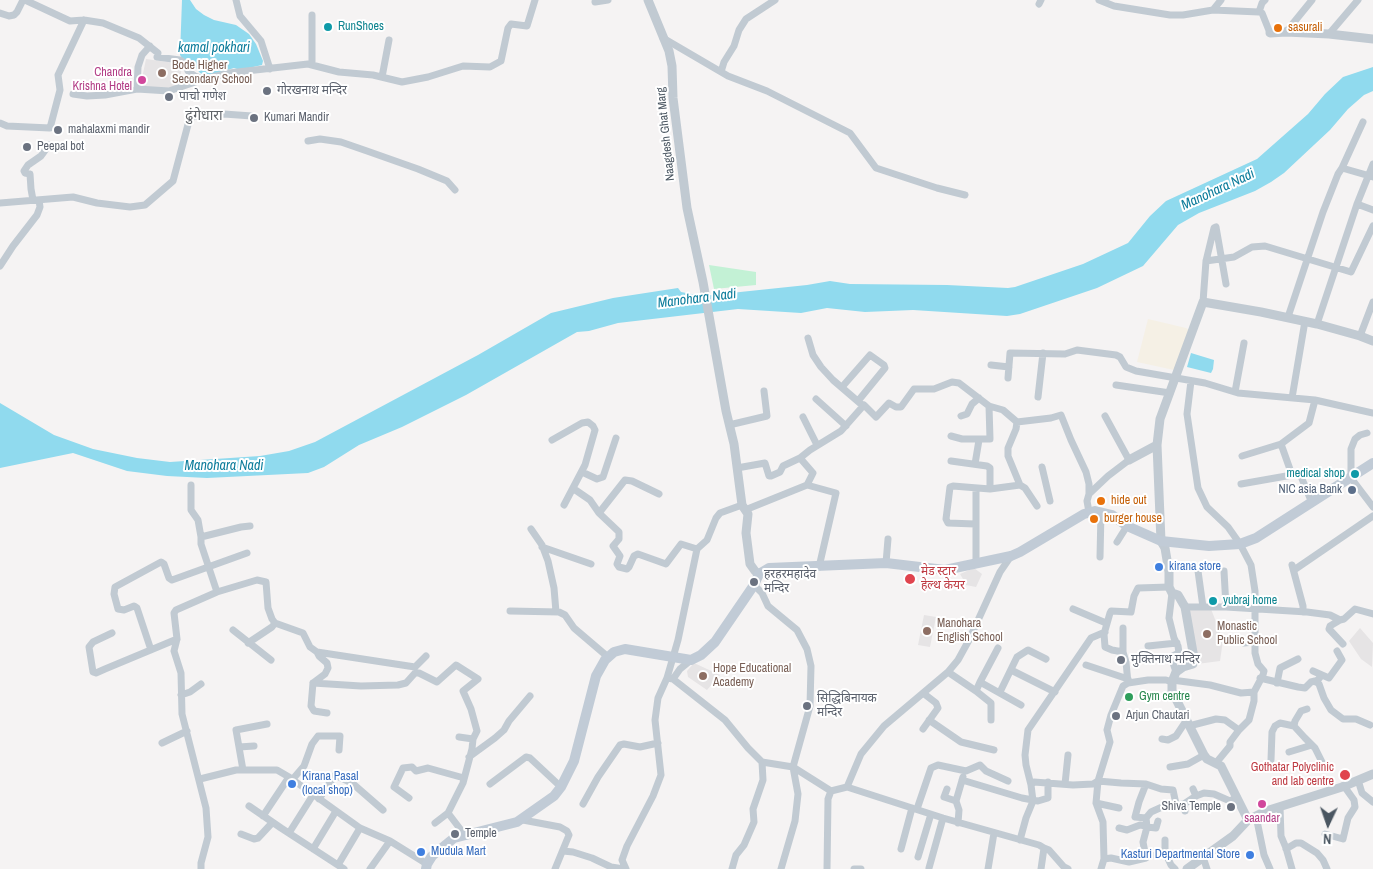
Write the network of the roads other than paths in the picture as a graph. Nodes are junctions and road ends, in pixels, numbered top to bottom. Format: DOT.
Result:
graph roads {
  1 [pos="24,0"];
  2 [pos="236,0"];
  3 [pos="536,0"];
  4 [pos="608,0"];
  5 [pos="648,0"];
  6 [pos="775,0"];
  7 [pos="1099,0"];
  8 [pos="1221,0"];
  9 [pos="1265,0"];
  10 [pos="1312,0"];
  11 [pos="1358,0"];
  12 [pos="595,2"];
  13 [pos="1213,10"];
  14 [pos="1259,12"];
  15 [pos="0,13"];
  16 [pos="312,15"];
  17 [pos="84,20"];
  18 [pos="1286,32"];
  19 [pos="1270,33"];
  20 [pos="1329,34"];
  21 [pos="663,38"];
  22 [pos="1373,39"];
  23 [pos="389,40"];
  24 [pos="150,46"];
  25 [pos="312,64"];
  26 [pos="270,70"];
  27 [pos="721,72"];
  28 [pos="382,77"];
  29 [pos="204,79"];
  30 [pos="137,89"];
  31 [pos="73,94"];
  32 [pos="252,116"];
  33 [pos="1364,122"];
  34 [pos="0,123"];
  35 [pos="308,141"];
  36 [pos="49,145"];
  37 [pos="1373,164"];
  38 [pos="1342,168"];
  39 [pos="1371,176"];
  40 [pos="455,190"];
  41 [pos="965,196"];
  42 [pos="36,200"];
  43 [pos="0,203"];
  44 [pos="1357,204"];
  45 [pos="1373,210"];
  46 [pos="1373,226"];
  47 [pos="1307,259"];
  48 [pos="1222,260"];
  49 [pos="1206,262"];
  50 [pos="0,266"];
  51 [pos="1335,268"];
  52 [pos="1226,284"];
  53 [pos="1203,302"];
  54 [pos="1373,302"];
  55 [pos="1288,317"];
  56 [pos="1305,321"];
  57 [pos="1317,324"];
  58 [pos="1360,336"];
  59 [pos="808,338"];
  60 [pos="1373,341"];
  61 [pos="1244,343"];
  62 [pos="1043,354"];
  63 [pos="991,366"];
  64 [pos="1009,367"];
  65 [pos="1008,378"];
  66 [pos="1175,378"];
  67 [pos="1192,381"];
  68 [pos="1116,385"];
  69 [pos="842,387"];
  70 [pos="764,391"];
  71 [pos="1235,392"];
  72 [pos="1170,393"];
  73 [pos="1038,397"];
  74 [pos="979,398"];
  75 [pos="1292,398"];
  76 [pos="816,399"];
  77 [pos="1314,400"];
  78 [pos="861,403"];
  79 [pos="989,406"];
  80 [pos="1373,413"];
  81 [pos="961,416"];
  82 [pos="1105,416"];
  83 [pos="803,417"];
  84 [pos="1017,422"];
  85 [pos="729,424"];
  86 [pos="846,426"];
  87 [pos="1367,432"];
  88 [pos="951,436"];
  89 [pos="616,438"];
  90 [pos="552,440"];
  91 [pos="979,440"];
  92 [pos="1280,444"];
  93 [pos="817,445"];
  94 [pos="1157,445"];
  95 [pos="1242,456"];
  96 [pos="800,458"];
  97 [pos="951,460"];
  98 [pos="1129,460"];
  99 [pos="1373,463"];
  100 [pos="975,464"];
  101 [pos="1042,467"];
  102 [pos="737,468"];
  103 [pos="582,472"];
  104 [pos="1292,475"];
  105 [pos="1352,478"];
  106 [pos="1020,484"];
  107 [pos="1241,484"];
  108 [pos="191,485"];
  109 [pos="807,485"];
  110 [pos="976,488"];
  111 [pos="574,489"];
  112 [pos="990,489"];
  113 [pos="658,494"];
  114 [pos="1089,494"];
  115 [pos="1050,501"];
  116 [pos="1312,503"];
  117 [pos="564,505"];
  118 [pos="1037,506"];
  119 [pos="743,507"];
  120 [pos="1373,507"];
  121 [pos="1089,512"];
  122 [pos="1102,512"];
  123 [pos="599,513"];
  124 [pos="1373,516"];
  125 [pos="975,524"];
  126 [pos="250,526"];
  127 [pos="1127,526"];
  128 [pos="531,529"];
  129 [pos="201,537"];
  130 [pos="888,539"];
  131 [pos="1161,541"];
  132 [pos="1117,542"];
  133 [pos="1240,544"];
  134 [pos="542,547"];
  135 [pos="697,549"];
  136 [pos="247,553"];
  137 [pos="1011,556"];
  138 [pos="1100,557"];
  139 [pos="976,562"];
  140 [pos="886,563"];
  141 [pos="591,564"];
  142 [pos="209,567"];
  143 [pos="819,567"];
  144 [pos="1198,571"];
  145 [pos="1224,571"];
  146 [pos="759,574"];
  147 [pos="754,585"];
  148 [pos="217,592"];
  149 [pos="1173,592"];
  150 [pos="1184,607"];
  151 [pos="1226,607"];
  152 [pos="1203,608"];
  153 [pos="1254,608"];
  154 [pos="1073,609"];
  155 [pos="510,611"];
  156 [pos="556,612"];
  157 [pos="1302,612"];
  158 [pos="1373,614"];
  159 [pos="1340,620"];
  160 [pos="275,623"];
  161 [pos="1106,623"];
  162 [pos="1123,628"];
  163 [pos="233,630"];
  164 [pos="1105,632"];
  165 [pos="112,633"];
  166 [pos="177,639"];
  167 [pos="1254,642"];
  168 [pos="248,643"];
  169 [pos="1244,643"];
  170 [pos="1177,644"];
  171 [pos="1343,644"];
  172 [pos="1148,646"];
  173 [pos="998,648"];
  174 [pos="151,650"];
  175 [pos="1337,651"];
  176 [pos="317,652"];
  177 [pos="1122,652"];
  178 [pos="426,656"];
  179 [pos="672,656"];
  180 [pos="608,658"];
  181 [pos="1046,659"];
  182 [pos="1298,659"];
  183 [pos="271,660"];
  184 [pos="691,660"];
  185 [pos="1086,665"];
  186 [pos="415,670"];
  187 [pos="1011,670"];
  188 [pos="1313,671"];
  189 [pos="948,672"];
  190 [pos="1322,674"];
  191 [pos="670,678"];
  192 [pos="1173,678"];
  193 [pos="1260,678"];
  194 [pos="1128,681"];
  195 [pos="980,682"];
  196 [pos="1316,682"];
  197 [pos="313,683"];
  198 [pos="1277,683"];
  199 [pos="201,684"];
  200 [pos="976,691"];
  201 [pos="1000,692"];
  202 [pos="1055,692"];
  203 [pos="1254,692"];
  204 [pos="923,693"];
  205 [pos="181,695"];
  206 [pos="530,696"];
  207 [pos="1021,705"];
  208 [pos="1308,709"];
  209 [pos="327,712"];
  210 [pos="261,716"];
  211 [pos="928,720"];
  212 [pos="991,720"];
  213 [pos="1188,724"];
  214 [pos="1370,725"];
  215 [pos="1294,726"];
  216 [pos="923,729"];
  217 [pos="1239,730"];
  218 [pos="187,731"];
  219 [pos="459,737"];
  220 [pos="473,738"];
  221 [pos="1162,739"];
  222 [pos="162,742"];
  223 [pos="658,743"];
  224 [pos="1312,744"];
  225 [pos="254,746"];
  226 [pos="239,747"];
  227 [pos="339,750"];
  228 [pos="994,750"];
  229 [pos="1289,752"];
  230 [pos="1204,755"];
  231 [pos="1068,756"];
  232 [pos="468,757"];
  233 [pos="1271,760"];
  234 [pos="762,762"];
  235 [pos="1216,763"];
  236 [pos="793,767"];
  237 [pos="1170,767"];
  238 [pos="1325,768"];
  239 [pos="243,770"];
  240 [pos="966,771"];
  241 [pos="1373,774"];
  242 [pos="291,778"];
  243 [pos="464,778"];
  244 [pos="200,779"];
  245 [pos="962,780"];
  246 [pos="1358,780"];
  247 [pos="1008,781"];
  248 [pos="1098,781"];
  249 [pos="1048,782"];
  250 [pos="490,784"];
  251 [pos="1065,784"];
  252 [pos="1146,784"];
  253 [pos="1031,785"];
  254 [pos="1344,786"];
  255 [pos="561,787"];
  256 [pos="848,787"];
  257 [pos="947,789"];
  258 [pos="831,791"];
  259 [pos="316,797"];
  260 [pos="1237,797"];
  261 [pos="408,798"];
  262 [pos="956,801"];
  263 [pos="1033,801"];
  264 [pos="1096,802"];
  265 [pos="1373,802"];
  266 [pos="583,804"];
  267 [pos="249,806"];
  268 [pos="1182,806"];
  269 [pos="1280,807"];
  270 [pos="914,808"];
  271 [pos="1119,808"];
  272 [pos="383,810"];
  273 [pos="336,811"];
  274 [pos="448,814"];
  275 [pos="932,814"];
  276 [pos="264,816"];
  277 [pos="943,818"];
  278 [pos="1252,818"];
  279 [pos="522,820"];
  280 [pos="1158,821"];
  281 [pos="272,822"];
  282 [pos="436,823"];
  283 [pos="958,823"];
  284 [pos="1146,824"];
  285 [pos="360,828"];
  286 [pos="1119,828"];
  287 [pos="289,832"];
  288 [pos="241,834"];
  289 [pos="464,834"];
  290 [pos="994,834"];
  291 [pos="1325,834"];
  292 [pos="1020,840"];
  293 [pos="1165,840"];
  294 [pos="390,841"];
  295 [pos="313,848"];
  296 [pos="1044,848"];
  297 [pos="901,849"];
  298 [pos="1286,849"];
  299 [pos="564,851"];
  300 [pos="1165,852"];
  301 [pos="1155,855"];
  302 [pos="918,857"];
  303 [pos="1203,857"];
  304 [pos="1104,859"];
  305 [pos="341,867"];
  306 [pos="426,867"];
  307 [pos="929,868"];
  308 [pos="1189,868"];
  309 [pos="201,869"];
  310 [pos="370,869"];
  311 [pos="555,869"];
  312 [pos="625,869"];
  313 [pos="732,869"];
  314 [pos="781,869"];
  315 [pos="828,869"];
  316 [pos="854,869"];
  317 [pos="861,869"];
  318 [pos="988,869"];
  319 [pos="1041,869"];
  320 [pos="1068,869"];
  321 [pos="1101,869"];
  322 [pos="1175,869"];
  323 [pos="1207,869"];
  324 [pos="1270,869"];
  325 [pos="1292,869"];
  326 [pos="1327,869"];
  1 -- 15 [label="street"];
  1 -- 17 [label="street"];
  2 -- 26 [label="street"];
  3 -- 28 [label="street"];
  4 -- 12 [label="street"];
  5 -- 21 [label="street, Naagdesh Ghat Marg"];
  6 -- 27 [label="street"];
  7 -- 13 [label="street"];
  8 -- 13 [label="street"];
  9 -- 14 [label="street"];
  10 -- 18 [label="street"];
  11 -- 20 [label="street"];
  13 -- 14 [label="street"];
  14 -- 19 [label="street"];
  16 -- 25 [label="street"];
  17 -- 24 [label="street"];
  17 -- 34 [label="street"];
  18 -- 19 [label="street"];
  18 -- 20 [label="street"];
  20 -- 22 [label="street"];
  21 -- 27 [label="street"];
  21 -- 85 [label="street, Naagdesh Ghat Marg"];
  23 -- 28 [label="street"];
  24 -- 29 [label="street"];
  24 -- 30 [label="street"];
  25 -- 26 [label="street"];
  25 -- 28 [label="street"];
  26 -- 29 [label="street"];
  27 -- 41 [label="street"];
  29 -- 30 [label="street"];
  30 -- 31 [label="street"];
  32 -- 42 [label="street"];
  33 -- 38 [label="street"];
  35 -- 40 [label="street"];
  36 -- 42 [label="street"];
  37 -- 39 [label="street"];
  38 -- 39 [label="street"];
  38 -- 47 [label="street"];
  39 -- 44 [label="street"];
  42 -- 43 [label="street"];
  42 -- 50 [label="street"];
  44 -- 45 [label="street"];
  44 -- 51 [label="street"];
  46 -- 51 [label="street"];
  47 -- 48 [label="street"];
  47 -- 51 [label="street"];
  47 -- 55 [label="street"];
  48 -- 49 [label="street"];
  48 -- 49 [label="street"];
  48 -- 52 [label="street"];
  49 -- 53 [label="street"];
  51 -- 57 [label="street"];
  53 -- 55 [label="street"];
  53 -- 66 [label="street"];
  54 -- 58 [label="street"];
  55 -- 56 [label="street"];
  56 -- 57 [label="street"];
  56 -- 75 [label="street"];
  57 -- 58 [label="street"];
  58 -- 60 [label="street"];
  59 -- 69 [label="street"];
  61 -- 71 [label="street"];
  62 -- 64 [label="street"];
  62 -- 66 [label="street"];
  62 -- 73 [label="street"];
  63 -- 64 [label="street"];
  64 -- 65 [label="street"];
  66 -- 67 [label="street"];
  66 -- 72 [label="street"];
  67 -- 71 [label="street"];
  67 -- 133 [label="street"];
  68 -- 72 [label="street"];
  69 -- 78 [label="street"];
  69 -- 78 [label="street"];
  70 -- 85 [label="street"];
  71 -- 75 [label="street"];
  72 -- 94 [label="street"];
  74 -- 78 [label="street"];
  74 -- 79 [label="street"];
  74 -- 81 [label="street"];
  75 -- 77 [label="street"];
  76 -- 86 [label="street"];
  77 -- 80 [label="street"];
  77 -- 92 [label="street"];
  78 -- 86 [label="street"];
  79 -- 84 [label="street"];
  79 -- 91 [label="street"];
  82 -- 98 [label="street"];
  83 -- 93 [label="street"];
  84 -- 106 [label="street"];
  84 -- 114 [label="street"];
  85 -- 102 [label="street, Naagdesh Ghat Marg"];
  86 -- 93 [label="street"];
  87 -- 105 [label="street"];
  88 -- 91 [label="street"];
  89 -- 103 [label="street"];
  90 -- 103 [label="street"];
  91 -- 100 [label="street"];
  92 -- 95 [label="street"];
  92 -- 104 [label="street"];
  93 -- 96 [label="street"];
  94 -- 98 [label="street"];
  94 -- 131 [label="street"];
  96 -- 102 [label="street"];
  96 -- 109 [label="street"];
  97 -- 100 [label="street"];
  98 -- 114 [label="street"];
  99 -- 105 [label="main road"];
  100 -- 112 [label="street"];
  101 -- 115 [label="street"];
  102 -- 119 [label="street, Naagdesh Ghat Marg"];
  103 -- 111 [label="street"];
  104 -- 107 [label="street"];
  104 -- 116 [label="street"];
  105 -- 116 [label="main road"];
  105 -- 120 [label="street"];
  106 -- 112 [label="street"];
  106 -- 118 [label="street"];
  108 -- 129 [label="street"];
  109 -- 119 [label="street"];
  109 -- 143 [label="street"];
  110 -- 112 [label="street"];
  110 -- 125 [label="street"];
  110 -- 125 [label="street"];
  111 -- 117 [label="street"];
  111 -- 123 [label="street"];
  113 -- 123 [label="street"];
  114 -- 121 [label="street"];
  116 -- 133 [label="main road"];
  119 -- 135 [label="street"];
  119 -- 146 [label="street, Naagdesh Ghat Marg"];
  121 -- 122 [label="main road"];
  121 -- 137 [label="main road"];
  122 -- 127 [label="main road"];
  122 -- 138 [label="street"];
  123 -- 135 [label="street"];
  124 -- 157 [label="street"];
  125 -- 139 [label="street"];
  126 -- 129 [label="street"];
  127 -- 131 [label="main road"];
  127 -- 132 [label="street"];
  128 -- 134 [label="street"];
  129 -- 142 [label="street"];
  130 -- 140 [label="street"];
  131 -- 133 [label="main road"];
  131 -- 149 [label="street"];
  133 -- 153 [label="street"];
  134 -- 141 [label="street"];
  134 -- 156 [label="street"];
  135 -- 179 [label="street"];
  136 -- 142 [label="street"];
  137 -- 139 [label="main road"];
  137 -- 189 [label="street"];
  139 -- 140 [label="main road"];
  140 -- 143 [label="main road"];
  142 -- 148 [label="street"];
  142 -- 174 [label="street"];
  143 -- 146 [label="main road"];
  144 -- 152 [label="street"];
  145 -- 151 [label="street"];
  146 -- 147 [label="main road"];
  147 -- 184 [label="main road"];
  147 -- 236 [label="street"];
  148 -- 160 [label="street"];
  148 -- 166 [label="street"];
  149 -- 150 [label="street"];
  149 -- 161 [label="street"];
  149 -- 170 [label="street"];
  150 -- 152 [label="street"];
  150 -- 192 [label="street"];
  151 -- 152 [label="street"];
  151 -- 153 [label="street"];
  153 -- 157 [label="street"];
  153 -- 167 [label="street"];
  154 -- 161 [label="street"];
  155 -- 156 [label="street"];
  156 -- 180 [label="street"];
  157 -- 159 [label="street"];
  158 -- 159 [label="street"];
  159 -- 171 [label="street"];
  160 -- 168 [label="street"];
  160 -- 176 [label="street"];
  161 -- 164 [label="street"];
  162 -- 177 [label="street"];
  163 -- 168 [label="street"];
  164 -- 177 [label="street"];
  164 -- 202 [label="street"];
  165 -- 174 [label="street"];
  166 -- 174 [label="street"];
  166 -- 205 [label="street"];
  167 -- 169 [label="street"];
  167 -- 193 [label="street"];
  168 -- 183 [label="street"];
  170 -- 172 [label="street"];
  170 -- 192 [label="street"];
  173 -- 195 [label="street"];
  175 -- 190 [label="street"];
  176 -- 186 [label="street"];
  176 -- 197 [label="street"];
  177 -- 194 [label="street"];
  178 -- 186 [label="street"];
  179 -- 180 [label="main road"];
  179 -- 184 [label="main road"];
  179 -- 191 [label="street"];
  180 -- 255 [label="main road"];
  181 -- 187 [label="street"];
  182 -- 198 [label="street"];
  184 -- 191 [label="street"];
  185 -- 194 [label="street"];
  186 -- 197 [label="street"];
  186 -- 220 [label="street"];
  187 -- 201 [label="street"];
  187 -- 202 [label="street"];
  188 -- 190 [label="street"];
  189 -- 200 [label="street"];
  189 -- 204 [label="street"];
  190 -- 196 [label="street"];
  191 -- 223 [label="street"];
  191 -- 234 [label="street"];
  192 -- 194 [label="street"];
  192 -- 203 [label="street"];
  192 -- 213 [label="street"];
  193 -- 198 [label="street"];
  193 -- 203 [label="street"];
  194 -- 248 [label="street"];
  195 -- 200 [label="street"];
  195 -- 201 [label="street"];
  196 -- 198 [label="street"];
  196 -- 214 [label="street"];
  197 -- 209 [label="street"];
  199 -- 205 [label="street"];
  200 -- 212 [label="street"];
  201 -- 207 [label="street"];
  202 -- 253 [label="street"];
  203 -- 217 [label="street"];
  204 -- 211 [label="street"];
  204 -- 256 [label="street"];
  205 -- 218 [label="street"];
  206 -- 232 [label="street"];
  208 -- 215 [label="street"];
  210 -- 226 [label="street"];
  211 -- 216 [label="street"];
  211 -- 228 [label="street"];
  213 -- 217 [label="street"];
  213 -- 221 [label="street"];
  213 -- 230 [label="street"];
  215 -- 224 [label="street"];
  215 -- 233 [label="street"];
  217 -- 235 [label="street"];
  218 -- 222 [label="street"];
  218 -- 244 [label="street"];
  219 -- 220 [label="street"];
  220 -- 232 [label="street"];
  223 -- 266 [label="street"];
  223 -- 312 [label="street"];
  224 -- 229 [label="street"];
  224 -- 238 [label="street"];
  225 -- 226 [label="street"];
  226 -- 239 [label="street"];
  227 -- 242 [label="street"];
  230 -- 235 [label="street"];
  230 -- 237 [label="street"];
  231 -- 251 [label="street"];
  232 -- 243 [label="street"];
  234 -- 236 [label="street"];
  234 -- 313 [label="street"];
  235 -- 260 [label="street"];
  236 -- 258 [label="street"];
  236 -- 314 [label="street"];
  239 -- 242 [label="street"];
  239 -- 244 [label="street"];
  240 -- 245 [label="street"];
  240 -- 247 [label="street"];
  240 -- 270 [label="street"];
  241 -- 246 [label="street"];
  242 -- 259 [label="street"];
  242 -- 276 [label="street"];
  243 -- 261 [label="street"];
  243 -- 274 [label="street"];
  244 -- 309 [label="street"];
  245 -- 262 [label="street"];
  245 -- 263 [label="street"];
  246 -- 254 [label="street"];
  246 -- 265 [label="street"];
  248 -- 251 [label="street"];
  248 -- 252 [label="street"];
  248 -- 264 [label="street"];
  249 -- 251 [label="street"];
  249 -- 253 [label="street"];
  249 -- 263 [label="street"];
  250 -- 255 [label="street"];
  252 -- 268 [label="street"];
  252 -- 284 [label="street"];
  253 -- 263 [label="street"];
  254 -- 269 [label="street"];
  254 -- 291 [label="street"];
  255 -- 279 [label="main road"];
  256 -- 258 [label="street"];
  256 -- 270 [label="street"];
  257 -- 262 [label="street"];
  258 -- 315 [label="street"];
  259 -- 272 [label="street"];
  259 -- 273 [label="street"];
  259 -- 287 [label="street"];
  260 -- 268 [label="street"];
  260 -- 278 [label="street"];
  262 -- 283 [label="street"];
  263 -- 292 [label="street"];
  264 -- 271 [label="street"];
  264 -- 304 [label="street"];
  267 -- 276 [label="street"];
  268 -- 284 [label="street"];
  269 -- 278 [label="street"];
  269 -- 298 [label="street"];
  270 -- 275 [label="street"];
  270 -- 297 [label="street"];
  273 -- 285 [label="street"];
  273 -- 295 [label="street"];
  274 -- 282 [label="street"];
  274 -- 289 [label="street"];
  275 -- 277 [label="street"];
  275 -- 302 [label="street"];
  276 -- 281 [label="street"];
  277 -- 283 [label="street"];
  277 -- 307 [label="street"];
  278 -- 303 [label="street"];
  278 -- 324 [label="street"];
  279 -- 289 [label="main road"];
  279 -- 299 [label="street"];
  280 -- 284 [label="street"];
  281 -- 287 [label="street"];
  281 -- 288 [label="street"];
  283 -- 290 [label="street"];
  284 -- 286 [label="street"];
  284 -- 304 [label="street"];
  285 -- 294 [label="street"];
  285 -- 305 [label="street"];
  287 -- 295 [label="street"];
  289 -- 306 [label="main road"];
  290 -- 292 [label="street"];
  290 -- 318 [label="street"];
  292 -- 296 [label="street"];
  293 -- 300 [label="street"];
  294 -- 306 [label="street"];
  294 -- 310 [label="street"];
  295 -- 305 [label="street"];
  296 -- 319 [label="street"];
  296 -- 320 [label="street"];
  298 -- 325 [label="street"];
  298 -- 326 [label="street"];
  299 -- 311 [label="street"];
  299 -- 312 [label="street"];
  300 -- 301 [label="street"];
  300 -- 322 [label="street"];
  303 -- 308 [label="street"];
  303 -- 323 [label="street"];
  304 -- 321 [label="street"];
  316 -- 317 [label="street"];
}
